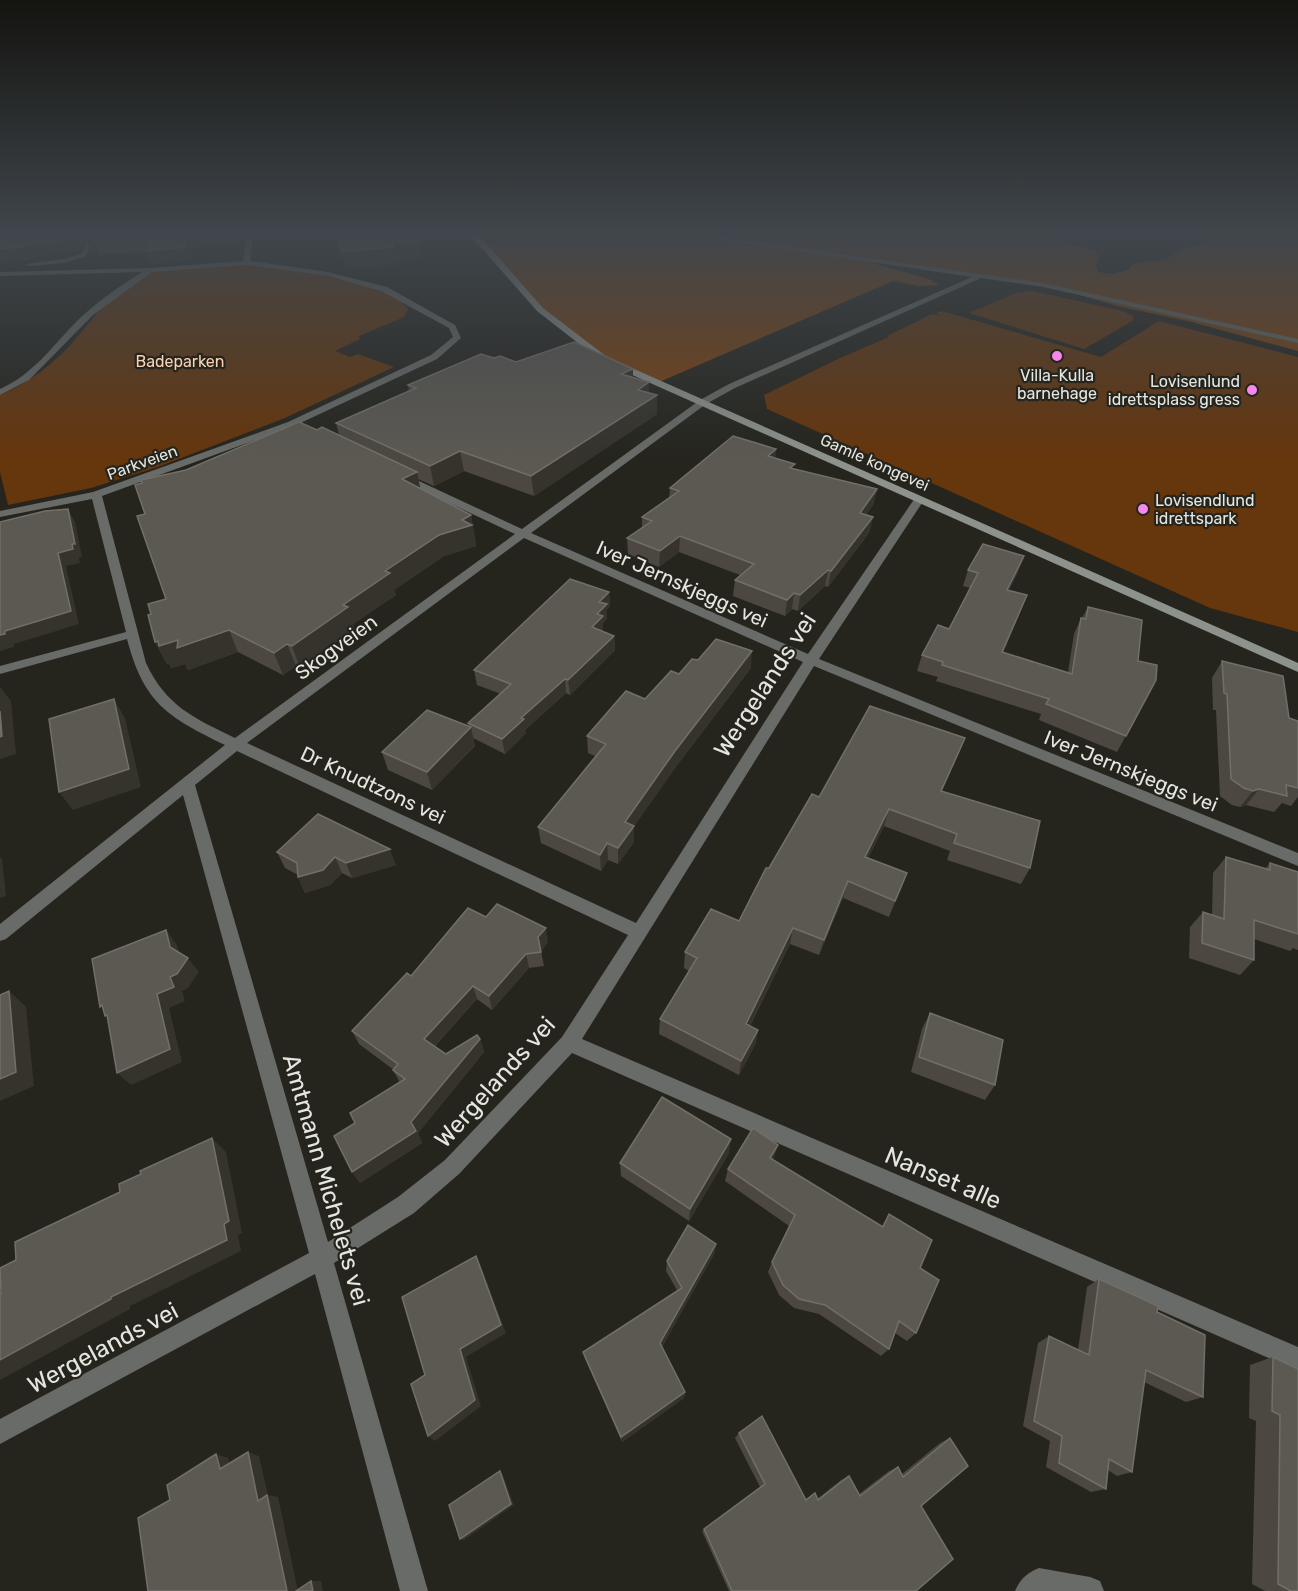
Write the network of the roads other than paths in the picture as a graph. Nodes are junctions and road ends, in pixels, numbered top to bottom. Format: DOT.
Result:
graph roads {
  1 [pos="94,309"];
  2 [pos="420,309"];
  3 [pos="540,309"];
  4 [pos="905,309"];
  5 [pos="1153,309"];
  6 [pos="1298,341"];
  7 [pos="3,391"];
  8 [pos="703,402"];
  9 [pos="291,424"];
  10 [pos="312,434"];
  11 [pos="386,470"];
  12 [pos="96,495"];
  13 [pos="919,500"];
  14 [pos="0,514"];
  15 [pos="522,535"];
  16 [pos="132,634"];
  17 [pos="811,661"];
  18 [pos="1298,668"];
  19 [pos="0,670"];
  20 [pos="236,744"];
  21 [pos="187,784"];
  22 [pos="1298,860"];
  23 [pos="639,932"];
  24 [pos="0,934"];
  25 [pos="569,1043"];
  26 [pos="321,1259"];
  27 [pos="1298,1359"];
  28 [pos="0,1432"];
  29 [pos="414,1591"];
  30 [pos="1029,1591"];
  31 [pos="1090,1591"];
  1 -- 7 [label="street"];
  2 -- 9 [label="street"];
  3 -- 8 [label="street, Gamle kongevei"];
  4 -- 8 [label="street, Skogveien"];
  5 -- 6 [label="street"];
  8 -- 13 [label="street, Gamle kongevei"];
  8 -- 15 [label="street, Skogveien"];
  9 -- 10 [label="street"];
  9 -- 12 [label="street, Parkveien"];
  11 -- 15 [label="street, Iver Jernskjeggs vei"];
  12 -- 14 [label="street, Parkveien"];
  12 -- 16 [label="street, Dr Knudtzons vei"];
  13 -- 17 [label="street, Wergelands vei"];
  13 -- 18 [label="street, Gamle kongevei"];
  15 -- 17 [label="street, Iver Jernskjeggs vei"];
  15 -- 20 [label="street, Skogveien"];
  16 -- 19 [label="street"];
  16 -- 20 [label="street, Dr Knudtzons vei"];
  17 -- 22 [label="street, Iver Jernskjeggs vei"];
  17 -- 23 [label="street, Wergelands vei"];
  20 -- 21 [label="street, Skogveien"];
  20 -- 23 [label="street, Dr Knudtzons vei"];
  21 -- 24 [label="street, Skogveien"];
  21 -- 26 [label="street, Amtmann Michelets vei"];
  23 -- 25 [label="street, Wergelands vei"];
  25 -- 26 [label="street, Wergelands vei"];
  25 -- 27 [label="street, Nanset alle"];
  26 -- 28 [label="street, Wergelands vei"];
  26 -- 29 [label="street, Amtmann Michelets vei"];
  30 -- 31 [label="street"];
}
